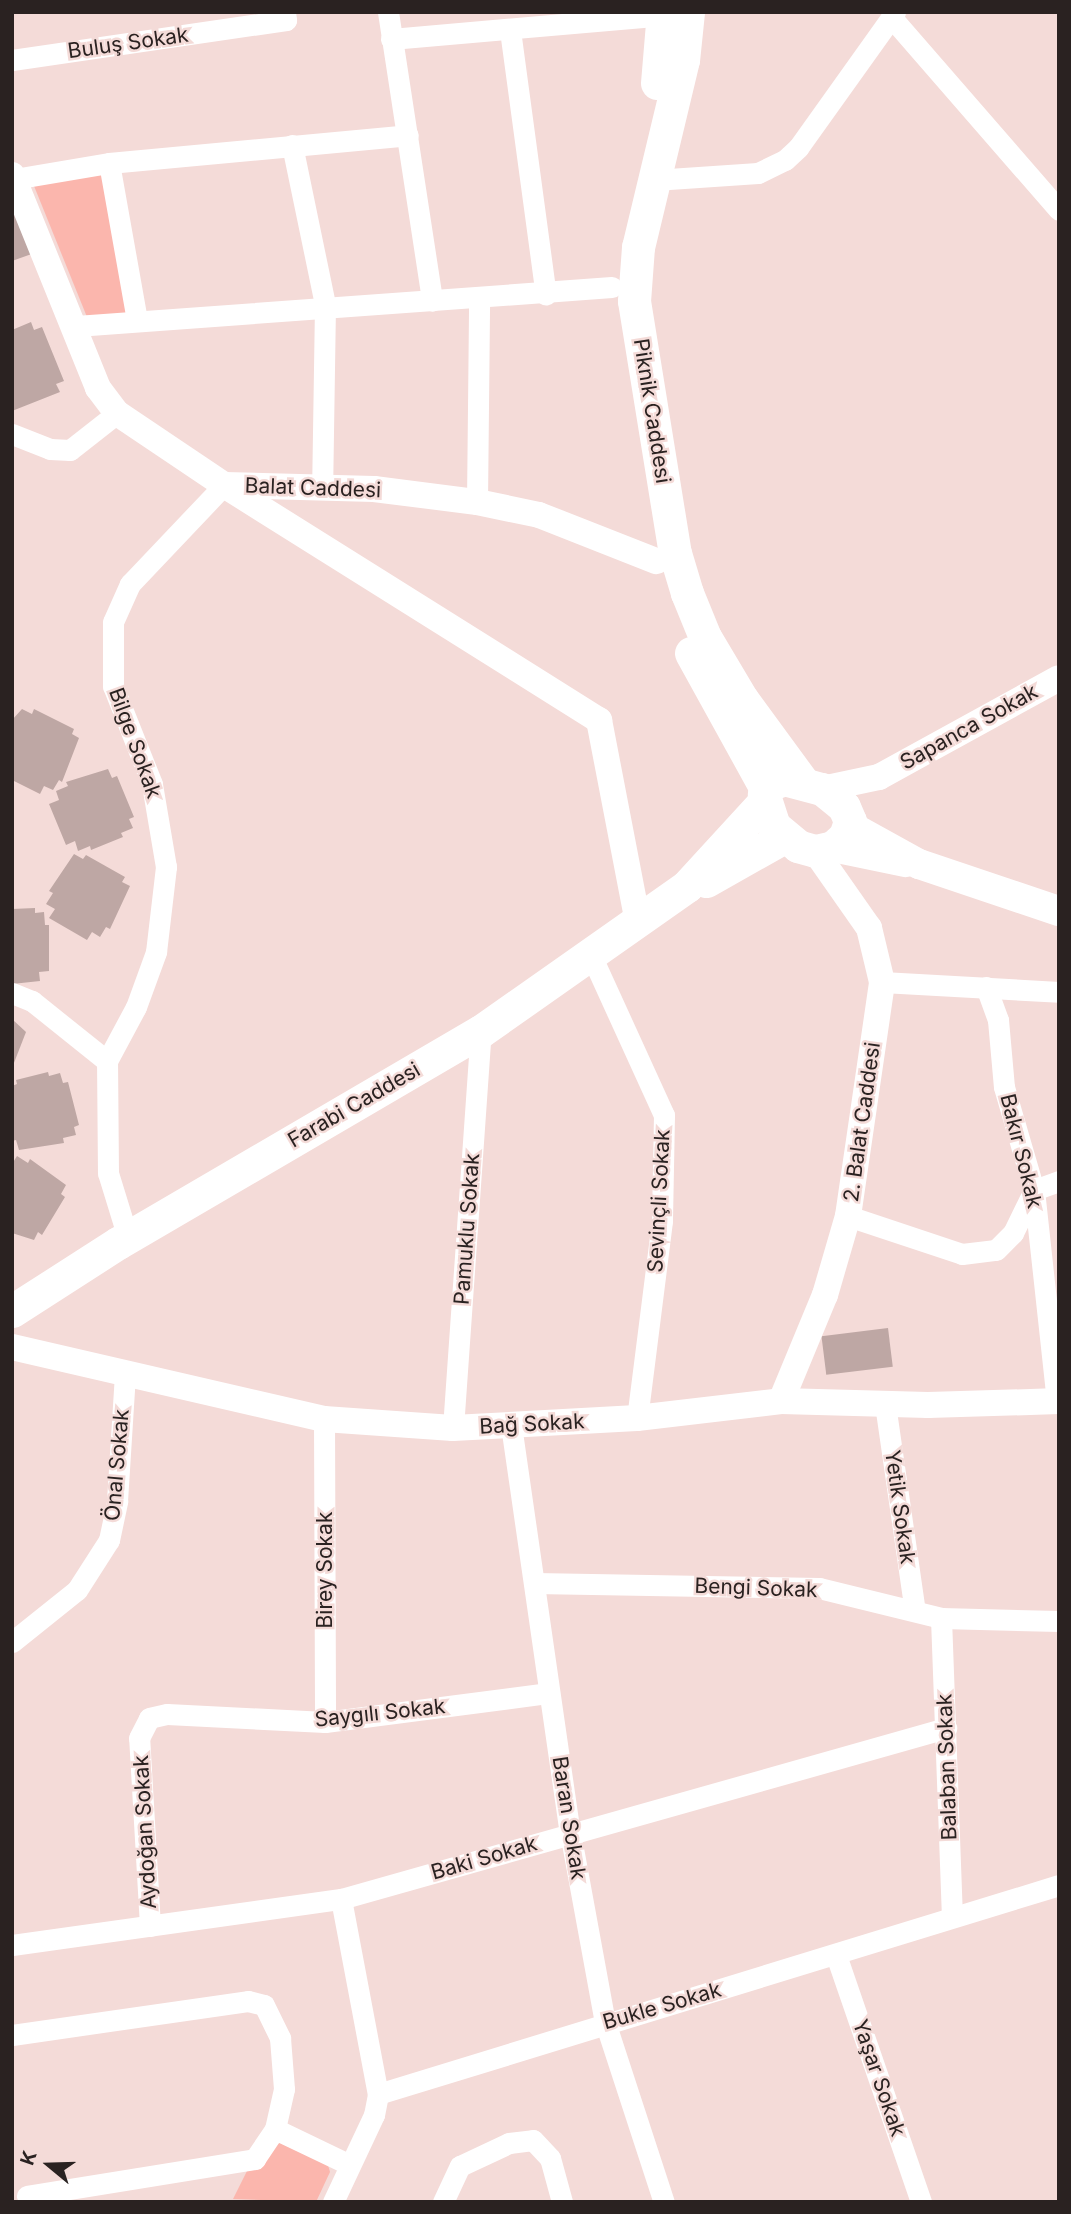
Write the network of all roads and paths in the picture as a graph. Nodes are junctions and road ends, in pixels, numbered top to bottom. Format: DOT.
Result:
graph roads {
  1 [pos="388,12"];
  2 [pos="671,13"];
  3 [pos="894,15"];
  4 [pos="285,16"];
  5 [pos="510,30"];
  6 [pos="391,38"];
  7 [pos="12,60"];
  8 [pos="408,135"];
  9 [pos="292,145"];
  10 [pos="108,163"];
  11 [pos="13,177"];
  12 [pos="654,180"];
  13 [pos="1059,210"];
  14 [pos="612,287"];
  15 [pos="546,295"];
  16 [pos="479,298"];
  17 [pos="432,301"];
  18 [pos="325,305"];
  19 [pos="137,320"];
  20 [pos="76,326"];
  21 [pos="117,413"];
  22 [pos="12,434"];
  23 [pos="224,485"];
  24 [pos="322,486"];
  25 [pos="477,502"];
  26 [pos="656,561"];
  27 [pos="1059,678"];
  28 [pos="880,776"];
  29 [pos="812,785"];
  30 [pos="765,796"];
  31 [pos="836,835"];
  32 [pos="784,837"];
  33 [pos="687,886"];
  34 [pos="1059,911"];
  35 [pos="638,923"];
  36 [pos="591,956"];
  37 [pos="882,982"];
  38 [pos="986,987"];
  39 [pos="1059,992"];
  40 [pos="12,993"];
  41 [pos="481,1031"];
  42 [pos="107,1061"];
  43 [pos="1059,1181"];
  44 [pos="1034,1190"];
  45 [pos="848,1216"];
  46 [pos="128,1238"];
  47 [pos="12,1311"];
  48 [pos="12,1347"];
  49 [pos="125,1373"];
  50 [pos="781,1401"];
  51 [pos="1058,1401"];
  52 [pos="885,1404"];
  53 [pos="324,1419"];
  54 [pos="637,1419"];
  55 [pos="511,1425"];
  56 [pos="453,1428"];
  57 [pos="534,1583"];
  58 [pos="915,1611"];
  59 [pos="941,1618"];
  60 [pos="1059,1621"];
  61 [pos="12,1642"];
  62 [pos="549,1693"];
  63 [pos="325,1722"];
  64 [pos="946,1728"];
  65 [pos="139,1738"];
  66 [pos="570,1832"];
  67 [pos="1059,1885"];
  68 [pos="341,1899"];
  69 [pos="952,1916"];
  70 [pos="150,1926"];
  71 [pos="12,1945"];
  72 [pos="836,1955"];
  73 [pos="605,2022"];
  74 [pos="12,2035"];
  75 [pos="378,2094"];
  76 [pos="275,2129"];
  77 [pos="350,2165"];
  78 [pos="24,2194"];
  79 [pos="333,2202"];
  80 [pos="443,2202"];
  81 [pos="562,2202"];
  82 [pos="664,2202"];
  83 [pos="921,2202"];
  1 -- 6 [label="street"];
  2 -- 5 [label="street"];
  2 -- 12 [label="main road, Piknik Caddesi"];
  2 -- 14 [label="main road, Piknik Caddesi"];
  3 -- 12 [label="street"];
  3 -- 13 [label="street"];
  4 -- 7 [label="street, Buluş Sokak"];
  5 -- 6 [label="street"];
  5 -- 15 [label="street"];
  6 -- 8 [label="street"];
  8 -- 9 [label="street"];
  8 -- 17 [label="street"];
  9 -- 10 [label="street"];
  9 -- 18 [label="street"];
  10 -- 11 [label="street"];
  10 -- 19 [label="street"];
  11 -- 20 [label="street, Balat Caddesi"];
  12 -- 29 [label="main road, Piknik Caddesi"];
  14 -- 15 [label="street"];
  14 -- 26 [label="main road, Piknik Caddesi"];
  15 -- 16 [label="street"];
  16 -- 17 [label="street"];
  16 -- 25 [label="street"];
  17 -- 18 [label="street"];
  18 -- 19 [label="street"];
  18 -- 24 [label="street"];
  19 -- 20 [label="street"];
  20 -- 21 [label="street, Balat Caddesi"];
  21 -- 22 [label="street"];
  21 -- 23 [label="street, Balat Caddesi"];
  23 -- 24 [label="street, Balat Caddesi"];
  23 -- 35 [label="street"];
  23 -- 42 [label="street, Bilge Sokak"];
  24 -- 25 [label="street, Balat Caddesi"];
  25 -- 26 [label="street, Balat Caddesi"];
  26 -- 30 [label="main road, Piknik Caddesi"];
  27 -- 28 [label="street, Sapanca Sokak"];
  28 -- 29 [label="street, Sapanca Sokak"];
  28 -- 31 [label="street, Sapanca Sokak"];
  29 -- 30 [label="main road"];
  29 -- 31 [label="main road, Piknik Caddesi"];
  30 -- 32 [label="main road, Piknik Caddesi"];
  30 -- 33 [label="main road"];
  31 -- 32 [label="main road"];
  31 -- 34 [label="main road"];
  31 -- 37 [label="street, 2. Balat Caddesi"];
  32 -- 33 [label="main road"];
  33 -- 35 [label="main road, Farabi Caddesi"];
  35 -- 36 [label="main road, Farabi Caddesi"];
  36 -- 41 [label="main road, Farabi Caddesi"];
  36 -- 54 [label="street, Sevinçli Sokak"];
  37 -- 38 [label="street"];
  37 -- 45 [label="street, 2. Balat Caddesi"];
  38 -- 39 [label="street"];
  38 -- 44 [label="street, Bakır Sokak"];
  40 -- 42 [label="street"];
  41 -- 46 [label="main road, Farabi Caddesi"];
  41 -- 56 [label="street, Pamuklu Sokak"];
  42 -- 46 [label="street, Bilge Sokak"];
  43 -- 44 [label="street"];
  44 -- 45 [label="street"];
  44 -- 51 [label="street, Bakır Sokak"];
  45 -- 50 [label="street, 2. Balat Caddesi"];
  46 -- 47 [label="main road, Farabi Caddesi"];
  48 -- 49 [label="street, Bağ Sokak"];
  49 -- 53 [label="street, Bağ Sokak"];
  49 -- 61 [label="street, Önal Sokak"];
  50 -- 52 [label="street, Bağ Sokak"];
  50 -- 54 [label="street, Bağ Sokak"];
  51 -- 52 [label="street, Bağ Sokak"];
  52 -- 58 [label="street, Yetik Sokak"];
  53 -- 56 [label="street, Bağ Sokak"];
  53 -- 63 [label="street, Birey Sokak"];
  54 -- 55 [label="street, Bağ Sokak"];
  55 -- 56 [label="street, Bağ Sokak"];
  55 -- 57 [label="street, Baran Sokak"];
  57 -- 58 [label="street, Bengi Sokak"];
  57 -- 62 [label="street, Baran Sokak"];
  58 -- 59 [label="street, Bengi Sokak"];
  59 -- 60 [label="street, Bengi Sokak"];
  59 -- 64 [label="street, Balaban Sokak"];
  62 -- 63 [label="street, Saygılı Sokak"];
  62 -- 66 [label="street, Baran Sokak"];
  63 -- 65 [label="street, Saygılı Sokak"];
  64 -- 66 [label="street, Baki Sokak"];
  64 -- 69 [label="street, Balaban Sokak"];
  65 -- 70 [label="street, Aydoğan Sokak"];
  66 -- 68 [label="street, Baki Sokak"];
  66 -- 73 [label="street, Baran Sokak"];
  67 -- 69 [label="street, Bukle Sokak"];
  68 -- 70 [label="street, Baki Sokak"];
  68 -- 75 [label="street"];
  69 -- 72 [label="street, Bukle Sokak"];
  70 -- 71 [label="street, Baki Sokak"];
  72 -- 73 [label="street, Bukle Sokak"];
  72 -- 83 [label="street, Yaşar Sokak"];
  73 -- 75 [label="street, Bukle Sokak"];
  73 -- 82 [label="street, Baran Sokak"];
  74 -- 76 [label="street"];
  75 -- 77 [label="street"];
  76 -- 77 [label="street"];
  76 -- 78 [label="street"];
  77 -- 79 [label="street"];
  80 -- 81 [label="street"];
}
